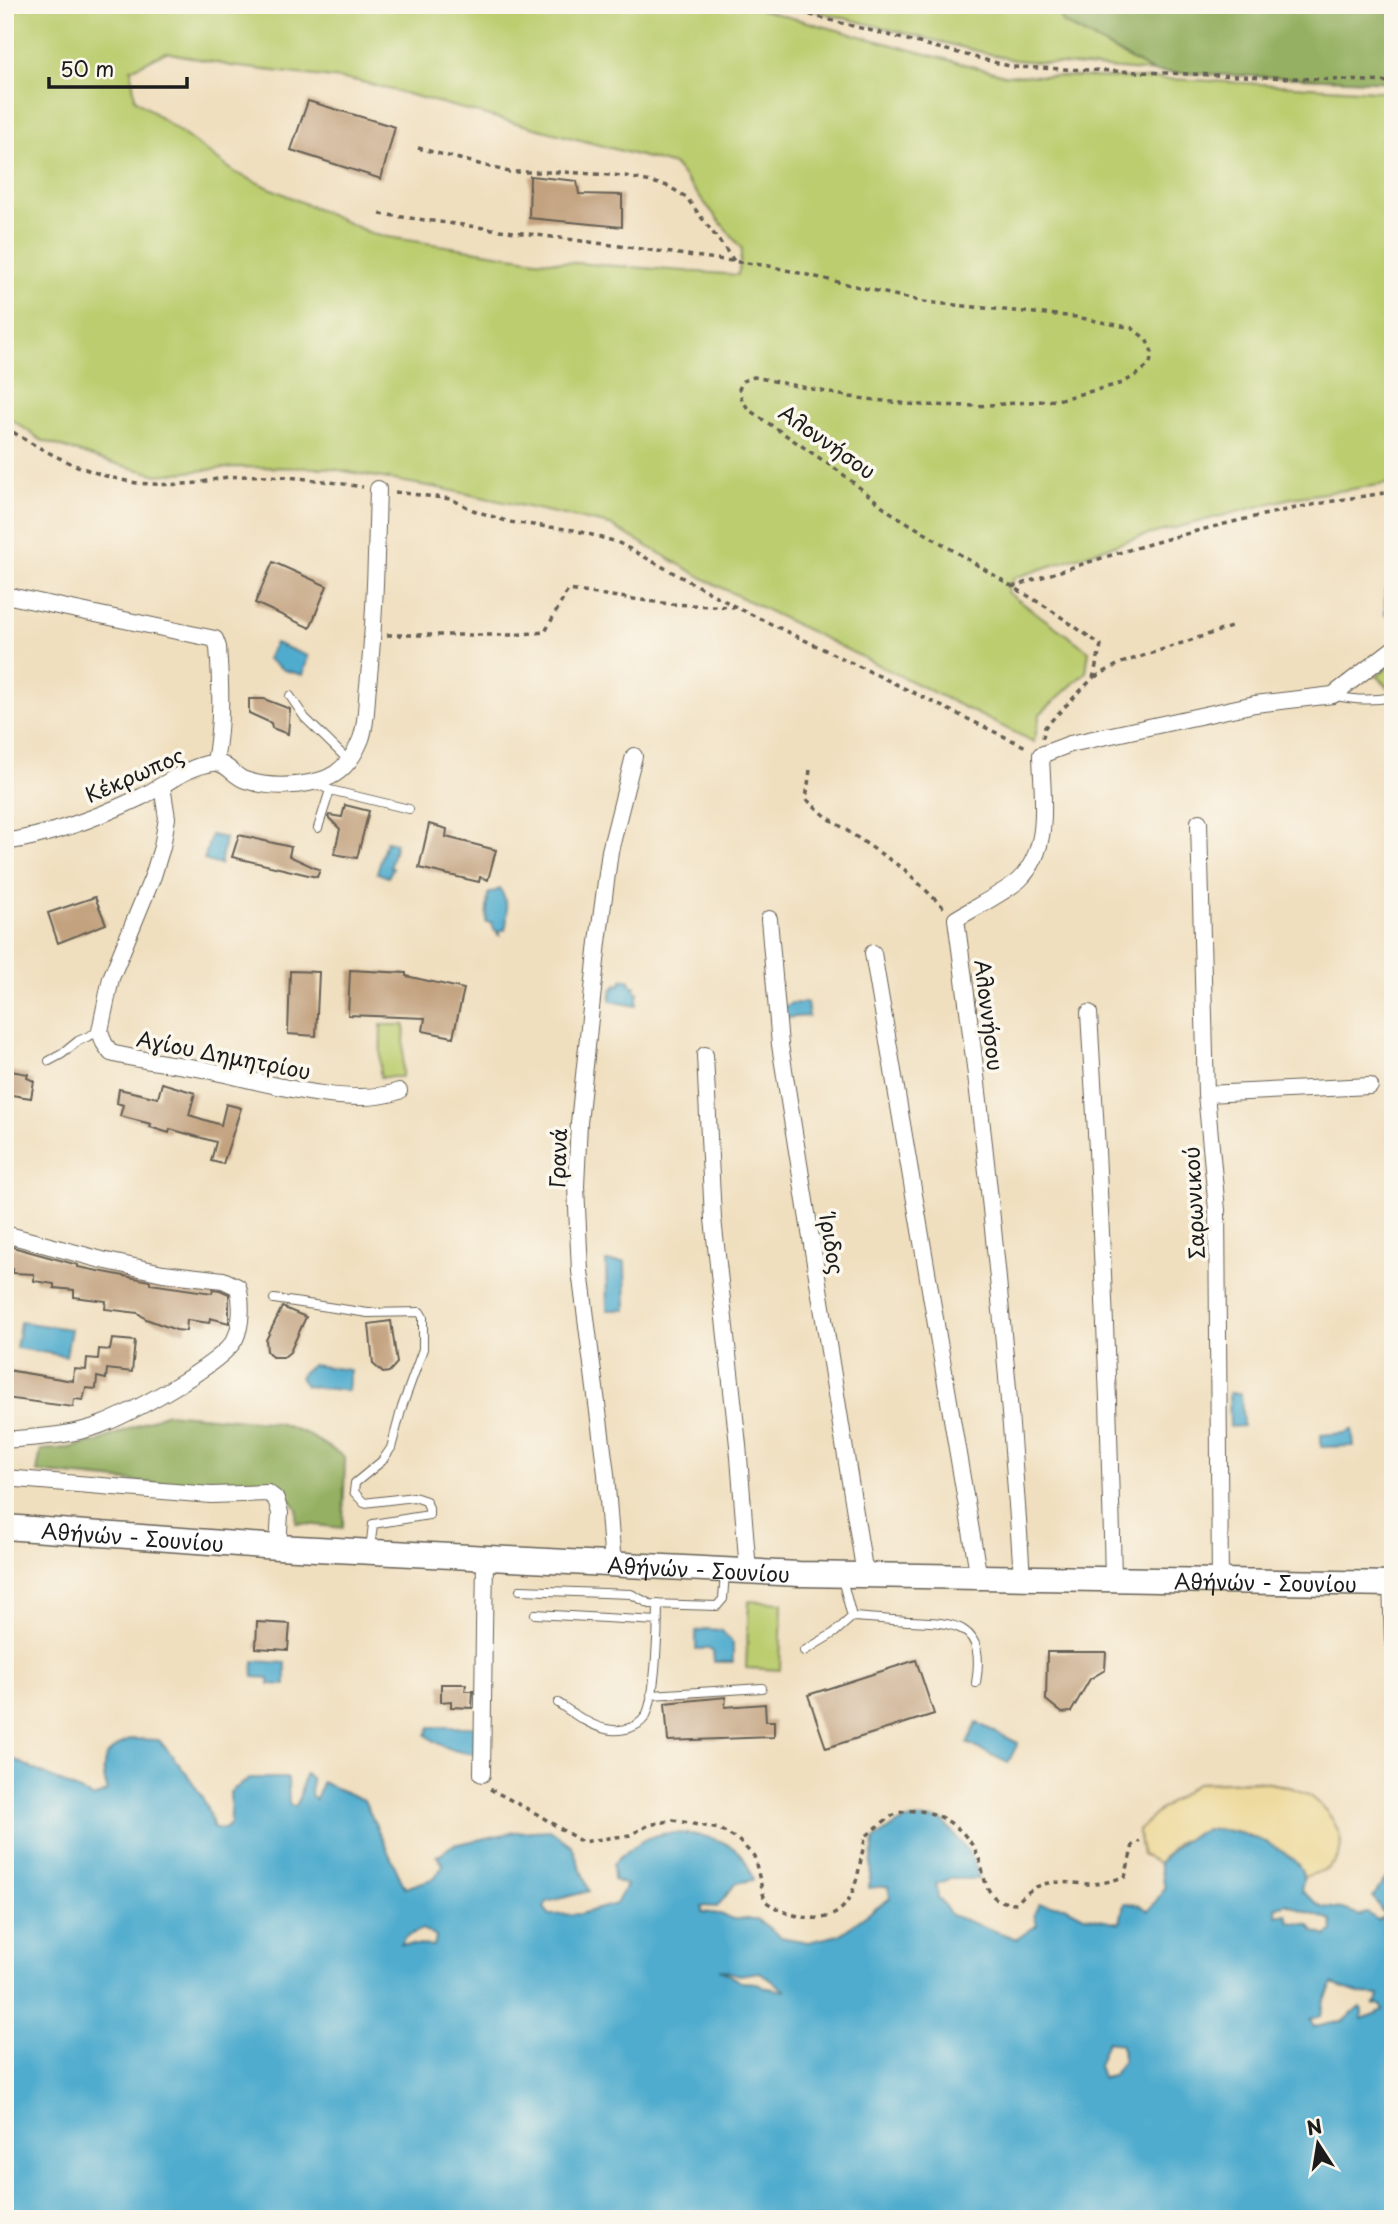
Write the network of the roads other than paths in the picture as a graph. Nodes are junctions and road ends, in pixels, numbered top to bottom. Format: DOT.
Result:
graph roads {
  1 [pos="378,489"];
  2 [pos="5,596"];
  3 [pos="1393,649"];
  4 [pos="1333,695"];
  5 [pos="290,696"];
  6 [pos="1393,697"];
  7 [pos="635,756"];
  8 [pos="215,762"];
  9 [pos="350,762"];
  10 [pos="314,782"];
  11 [pos="162,786"];
  12 [pos="330,790"];
  13 [pos="409,809"];
  14 [pos="1199,822"];
  15 [pos="318,828"];
  16 [pos="5,842"];
  17 [pos="769,919"];
  18 [pos="873,953"];
  19 [pos="1089,1013"];
  20 [pos="100,1031"];
  21 [pos="705,1055"];
  22 [pos="49,1061"];
  23 [pos="1370,1086"];
  24 [pos="399,1091"];
  25 [pos="1206,1094"];
  26 [pos="5,1234"];
  27 [pos="274,1299"];
  28 [pos="5,1440"];
  29 [pos="5,1478"];
  30 [pos="5,1527"];
  31 [pos="278,1547"];
  32 [pos="370,1552"];
  33 [pos="485,1558"];
  34 [pos="613,1565"];
  35 [pos="737,1571"];
  36 [pos="852,1575"];
  37 [pos="979,1578"];
  38 [pos="1022,1578"];
  39 [pos="1113,1580"];
  40 [pos="1220,1582"];
  41 [pos="1392,1584"];
  42 [pos="520,1590"];
  43 [pos="658,1604"];
  44 [pos="536,1614"];
  45 [pos="852,1617"];
  46 [pos="658,1621"];
  47 [pos="1393,1641"];
  48 [pos="804,1651"];
  49 [pos="976,1684"];
  50 [pos="762,1688"];
  51 [pos="651,1695"];
  52 [pos="558,1703"];
  53 [pos="482,1774"];
  1 -- 9 [label="street"];
  2 -- 8 [label="street"];
  3 -- 4 [label="street"];
  4 -- 6 [label="lane"];
  4 -- 38 [label="street, Αλοννήσου"];
  5 -- 9 [label="lane"];
  7 -- 34 [label="street, Γρανά"];
  8 -- 10 [label="street, Κέκρωπος"];
  8 -- 11 [label="street, Κέκρωπος"];
  9 -- 10 [label="street, Κέκρωπος"];
  10 -- 12 [label="lane"];
  11 -- 16 [label="street, Κέκρωπος"];
  11 -- 20 [label="street"];
  12 -- 13 [label="lane"];
  12 -- 15 [label="lane"];
  14 -- 25 [label="street, Σαρωνικού"];
  17 -- 36 [label="street, Ίριδος"];
  18 -- 37 [label="street"];
  19 -- 39 [label="street"];
  20 -- 22 [label="lane"];
  20 -- 24 [label="street, Αγίου Δημητρίου"];
  21 -- 35 [label="street"];
  23 -- 25 [label="street"];
  25 -- 40 [label="street, Σαρωνικού"];
  26 -- 28 [label="street"];
  27 -- 32 [label="lane"];
  29 -- 31 [label="street"];
  30 -- 31 [label="main road, Αθήνών - Σουνίου"];
  31 -- 32 [label="main road, Αθήνών - Σουνίου"];
  32 -- 33 [label="main road, Αθήνών - Σουνίου"];
  33 -- 34 [label="main road, Αθήνών - Σουνίου"];
  33 -- 53 [label="street"];
  34 -- 35 [label="main road, Αθήνών - Σουνίου"];
  35 -- 36 [label="main road, Αθήνών - Σουνίου"];
  35 -- 43 [label="lane"];
  36 -- 37 [label="main road, Αθήνών - Σουνίου"];
  36 -- 45 [label="lane"];
  37 -- 38 [label="main road, Αθήνών - Σουνίου"];
  38 -- 39 [label="main road, Αθήνών - Σουνίου"];
  39 -- 40 [label="main road, Αθήνών - Σουνίου"];
  40 -- 41 [label="main road, Αθήνών - Σουνίου"];
  41 -- 47 [label="street"];
  42 -- 43 [label="lane"];
  43 -- 46 [label="lane"];
  44 -- 46 [label="lane"];
  45 -- 48 [label="lane"];
  45 -- 49 [label="lane"];
  46 -- 51 [label="lane"];
  50 -- 51 [label="lane"];
  51 -- 52 [label="lane"];
}
